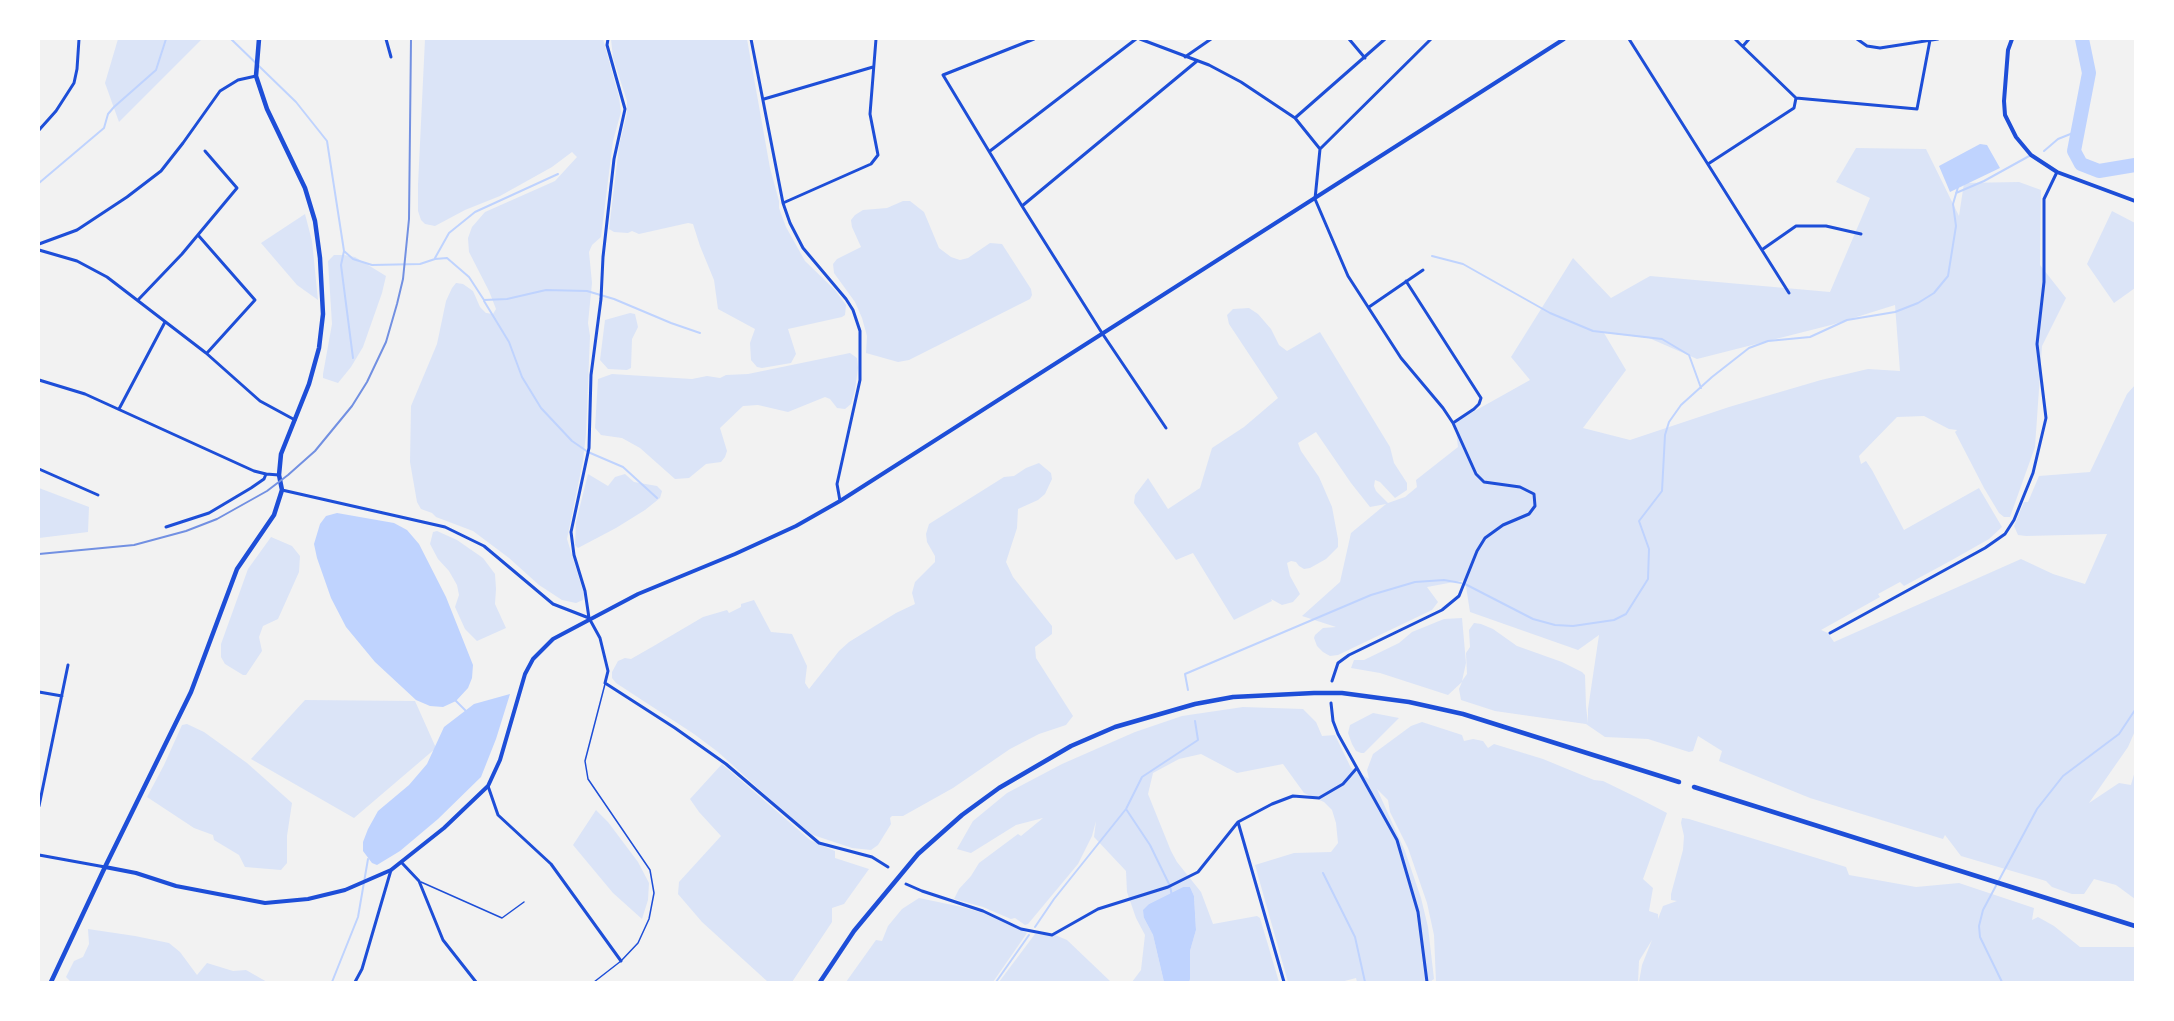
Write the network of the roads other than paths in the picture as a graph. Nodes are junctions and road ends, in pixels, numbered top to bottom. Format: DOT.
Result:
graph roads {
  1 [pos="80,39"];
  2 [pos="259,39"];
  3 [pos="386,39"];
  4 [pos="608,39"];
  5 [pos="751,39"];
  6 [pos="876,39"];
  7 [pos="1034,39"];
  8 [pos="1138,39"];
  9 [pos="1211,39"];
  10 [pos="1349,39"];
  11 [pos="1385,39"];
  12 [pos="1431,39"];
  13 [pos="1564,39"];
  14 [pos="1629,39"];
  15 [pos="1735,39"];
  16 [pos="1749,39"];
  17 [pos="1857,39"];
  18 [pos="1892,39"];
  19 [pos="1938,39"];
  20 [pos="2010,39"];
  21 [pos="1930,40"];
  22 [pos="1743,46"];
  23 [pos="1891,46"];
  24 [pos="391,57"];
  25 [pos="1185,57"];
  26 [pos="1365,57"];
  27 [pos="1197,61"];
  28 [pos="873,67"];
  29 [pos="256,76"];
  30 [pos="1796,98"];
  31 [pos="764,99"];
  32 [pos="1295,118"];
  33 [pos="39,130"];
  34 [pos="1320,148"];
  35 [pos="205,151"];
  36 [pos="990,151"];
  37 [pos="1708,164"];
  38 [pos="2057,172"];
  39 [pos="1315,199"];
  40 [pos="2135,201"];
  41 [pos="783,203"];
  42 [pos="1022,206"];
  43 [pos="1861,234"];
  44 [pos="198,235"];
  45 [pos="39,244"];
  46 [pos="39,250"];
  47 [pos="1762,250"];
  48 [pos="1423,270"];
  49 [pos="1406,281"];
  50 [pos="1790,293"];
  51 [pos="138,300"];
  52 [pos="1369,307"];
  53 [pos="165,322"];
  54 [pos="1102,333"];
  55 [pos="206,353"];
  56 [pos="39,380"];
  57 [pos="119,409"];
  58 [pos="295,420"];
  59 [pos="1453,423"];
  60 [pos="1167,428"];
  61 [pos="39,469"];
  62 [pos="266,474"];
  63 [pos="279,475"];
  64 [pos="282,490"];
  65 [pos="98,495"];
  66 [pos="840,501"];
  67 [pos="166,527"];
  68 [pos="590,618"];
  69 [pos="1830,633"];
  70 [pos="68,665"];
  71 [pos="1332,681"];
  72 [pos="605,683"];
  73 [pos="39,692"];
  74 [pos="62,696"];
  75 [pos="1331,703"];
  76 [pos="1356,769"];
  77 [pos="1679,782"];
  78 [pos="488,786"];
  79 [pos="1694,787"];
  80 [pos="39,806"];
  81 [pos="1238,822"];
  82 [pos="39,855"];
  83 [pos="402,863"];
  84 [pos="105,867"];
  85 [pos="888,867"];
  86 [pos="391,870"];
  87 [pos="419,881"];
  88 [pos="906,884"];
  89 [pos="524,902"];
  90 [pos="2135,926"];
  91 [pos="621,961"];
  92 [pos="51,982"];
  93 [pos="355,982"];
  94 [pos="476,982"];
  95 [pos="594,982"];
  96 [pos="820,982"];
  97 [pos="1284,982"];
  98 [pos="1428,982"];
  1 -- 33 [label="street"];
  2 -- 29 [label="main road"];
  3 -- 24 [label="street"];
  4 -- 68 [label="street"];
  5 -- 31 [label="street"];
  6 -- 28 [label="street"];
  7 -- 36 [label="street"];
  8 -- 25 [label="street"];
  8 -- 36 [label="street"];
  9 -- 25 [label="street"];
  10 -- 26 [label="street"];
  11 -- 26 [label="street"];
  12 -- 34 [label="street"];
  13 -- 39 [label="street"];
  14 -- 37 [label="street"];
  15 -- 22 [label="street"];
  16 -- 22 [label="street"];
  17 -- 23 [label="street"];
  18 -- 23 [label="street"];
  19 -- 21 [label="street"];
  20 -- 38 [label="street"];
  21 -- 23 [label="street"];
  21 -- 30 [label="street"];
  22 -- 30 [label="street"];
  25 -- 27 [label="street"];
  26 -- 32 [label="street"];
  27 -- 32 [label="street"];
  27 -- 42 [label="street"];
  28 -- 31 [label="street"];
  28 -- 41 [label="street"];
  29 -- 45 [label="street"];
  29 -- 58 [label="main road"];
  30 -- 37 [label="street"];
  31 -- 41 [label="street"];
  32 -- 34 [label="street"];
  34 -- 39 [label="street"];
  35 -- 44 [label="street"];
  36 -- 42 [label="street"];
  37 -- 47 [label="street"];
  38 -- 40 [label="street"];
  38 -- 69 [label="street"];
  39 -- 52 [label="street"];
  39 -- 54 [label="street"];
  41 -- 66 [label="street"];
  42 -- 54 [label="street"];
  43 -- 47 [label="street"];
  44 -- 51 [label="street"];
  44 -- 55 [label="street"];
  46 -- 51 [label="street"];
  47 -- 50 [label="street"];
  48 -- 49 [label="street"];
  49 -- 52 [label="street"];
  49 -- 59 [label="street"];
  51 -- 53 [label="street"];
  52 -- 59 [label="street"];
  53 -- 55 [label="street"];
  53 -- 57 [label="street"];
  54 -- 60 [label="street"];
  54 -- 66 [label="street"];
  55 -- 58 [label="street"];
  56 -- 57 [label="street"];
  57 -- 62 [label="street"];
  58 -- 63 [label="main road"];
  59 -- 71 [label="street"];
  61 -- 65 [label="street"];
  62 -- 63 [label="street"];
  62 -- 67 [label="street"];
  63 -- 64 [label="main road"];
  64 -- 68 [label="street"];
  64 -- 84 [label="main road"];
  66 -- 68 [label="street"];
  68 -- 72 [label="street"];
  68 -- 78 [label="street"];
  70 -- 74 [label="street"];
  72 -- 85 [label="street"];
  72 -- 91 [label="lane"];
  73 -- 74 [label="street"];
  74 -- 80 [label="street"];
  75 -- 76 [label="street"];
  76 -- 81 [label="street"];
  76 -- 98 [label="street"];
  77 -- 96 [label="main road"];
  78 -- 83 [label="street"];
  78 -- 91 [label="street"];
  79 -- 90 [label="main road"];
  81 -- 88 [label="street"];
  81 -- 97 [label="street"];
  82 -- 84 [label="street"];
  83 -- 86 [label="street"];
  83 -- 87 [label="street"];
  84 -- 86 [label="street"];
  84 -- 92 [label="main road"];
  86 -- 93 [label="street"];
  87 -- 89 [label="lane"];
  87 -- 94 [label="street"];
  91 -- 95 [label="lane"];
}
